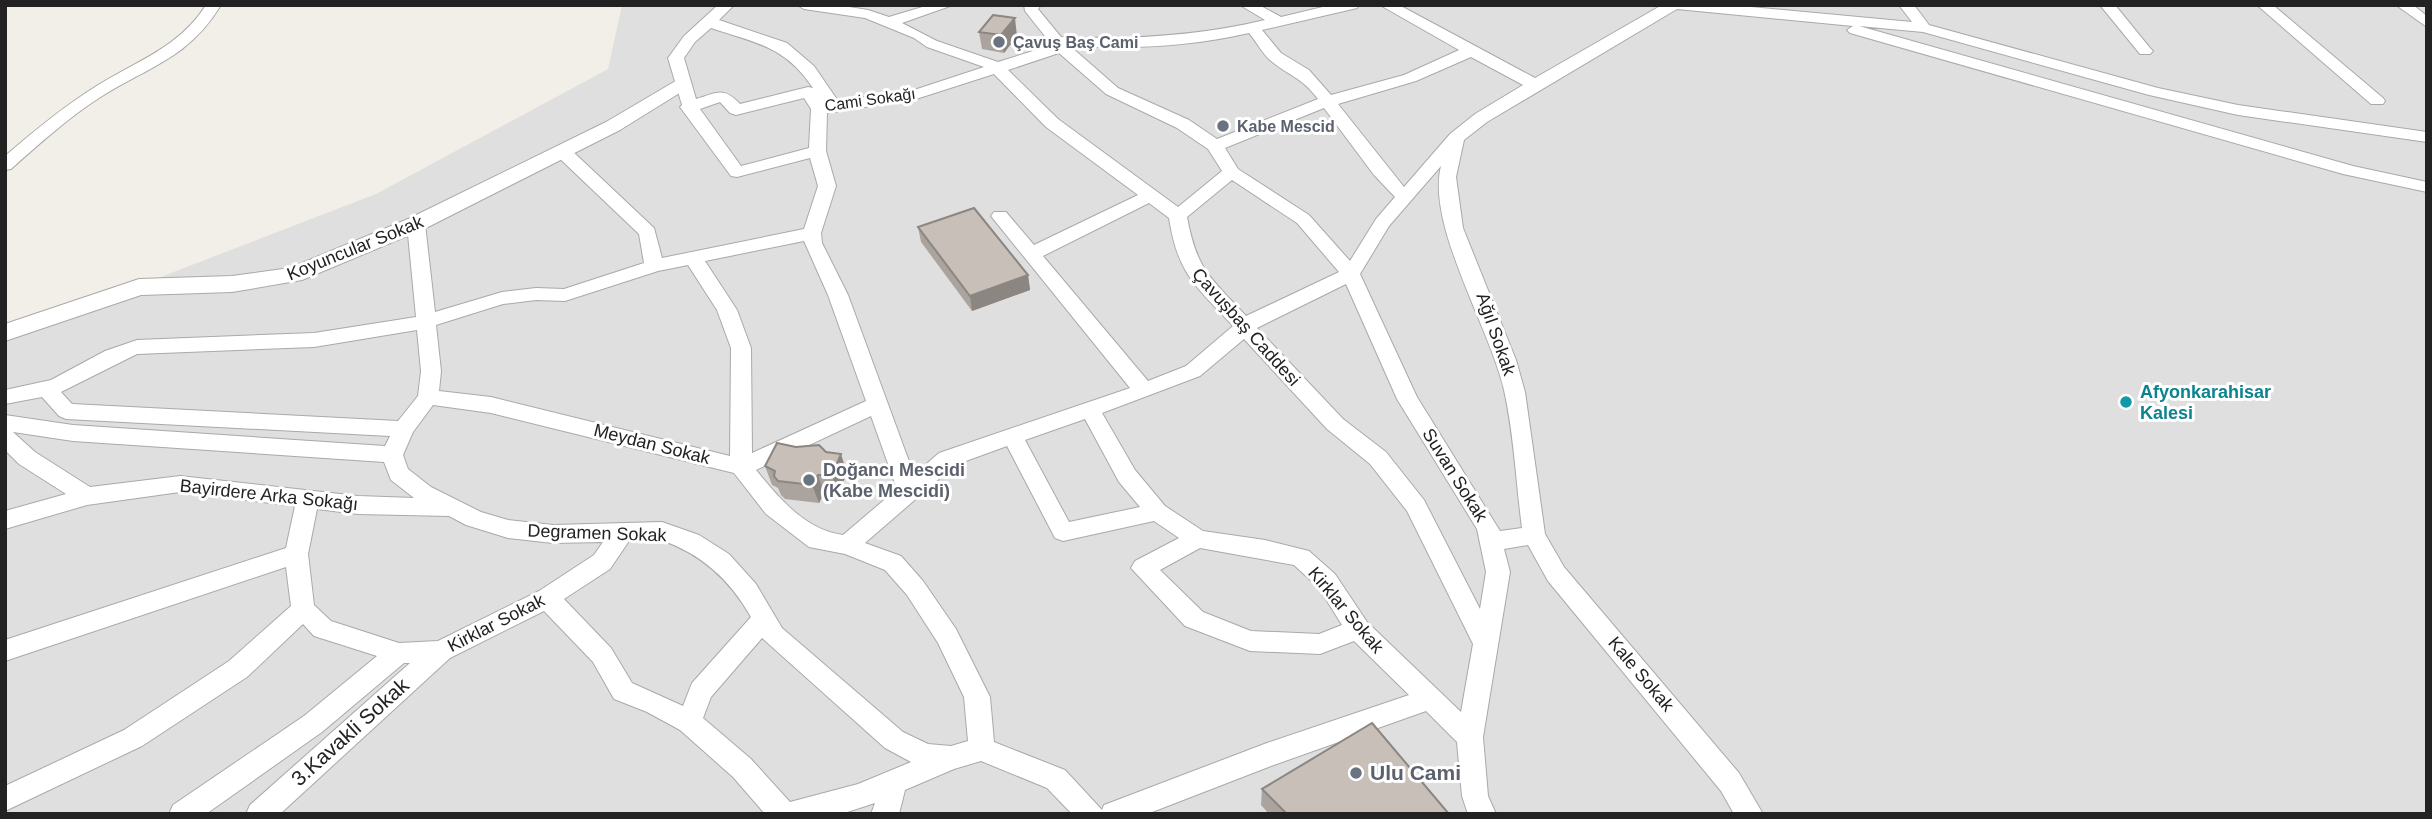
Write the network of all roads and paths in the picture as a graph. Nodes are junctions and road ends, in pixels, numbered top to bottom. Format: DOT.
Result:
graph roads {
  1 [pos="214,5"];
  2 [pos="727,5"];
  3 [pos="804,5"];
  4 [pos="946,5"];
  5 [pos="1247,5"];
  6 [pos="1352,5"];
  7 [pos="1387,5"];
  8 [pos="1673,5"];
  9 [pos="1680,5"];
  10 [pos="1906,5"];
  11 [pos="2107,5"];
  12 [pos="2263,5"];
  13 [pos="2403,5"];
  14 [pos="1028,6"];
  15 [pos="1802,15"];
  16 [pos="709,22"];
  17 [pos="888,22"];
  18 [pos="1282,23"];
  19 [pos="2427,23"];
  20 [pos="1924,28"];
  21 [pos="1253,29"];
  22 [pos="1060,44"];
  23 [pos="1471,51"];
  24 [pos="2145,51"];
  25 [pos="996,68"];
  26 [pos="679,85"];
  27 [pos="1535,85"];
  28 [pos="1328,101"];
  29 [pos="2377,101"];
  30 [pos="688,107"];
  31 [pos="826,108"];
  32 [pos="2427,137"];
  33 [pos="1456,138"];
  34 [pos="1215,146"];
  35 [pos="562,151"];
  36 [pos="817,151"];
  37 [pos="5,165"];
  38 [pos="1231,172"];
  39 [pos="2427,187"];
  40 [pos="1150,196"];
  41 [pos="1404,197"];
  42 [pos="1000,216"];
  43 [pos="1178,216"];
  44 [pos="416,224"];
  45 [pos="812,233"];
  46 [pos="1031,254"];
  47 [pos="693,258"];
  48 [pos="654,266"];
  49 [pos="1351,274"];
  50 [pos="425,322"];
  51 [pos="1245,328"];
  52 [pos="6,332"];
  53 [pos="46,388"];
  54 [pos="1144,391"];
  55 [pos="5,397"];
  56 [pos="428,397"];
  57 [pos="878,404"];
  58 [pos="1090,410"];
  59 [pos="5,423"];
  60 [pos="404,429"];
  61 [pos="1013,436"];
  62 [pos="5,437"];
  63 [pos="392,455"];
  64 [pos="741,467"];
  65 [pos="909,492"];
  66 [pos="87,496"];
  67 [pos="308,498"];
  68 [pos="453,508"];
  69 [pos="1157,512"];
  70 [pos="5,520"];
  71 [pos="621,534"];
  72 [pos="1534,535"];
  73 [pos="1198,539"];
  74 [pos="1491,542"];
  75 [pos="847,545"];
  76 [pos="296,554"];
  77 [pos="547,598"];
  78 [pos="303,609"];
  79 [pos="764,619"];
  80 [pos="1358,629"];
  81 [pos="1487,647"];
  82 [pos="5,651"];
  83 [pos="441,652"];
  84 [pos="399,653"];
  85 [pos="1429,699"];
  86 [pos="689,722"];
  87 [pos="1470,737"];
  88 [pos="982,749"];
  89 [pos="951,758"];
  90 [pos="894,781"];
  91 [pos="5,799"];
  92 [pos="200,809"];
  93 [pos="260,814"];
  94 [pos="783,814"];
  95 [pos="793,814"];
  96 [pos="885,814"];
  97 [pos="1090,814"];
  98 [pos="1114,814"];
  99 [pos="1482,814"];
  100 [pos="1749,814"];
  1 -- 37 [label="street"];
  2 -- 16 [label="street"];
  3 -- 17 [label="street"];
  4 -- 17 [label="street"];
  5 -- 18 [label="street"];
  6 -- 18 [label="street"];
  7 -- 23 [label="street"];
  8 -- 27 [label="street"];
  9 -- 15 [label="street"];
  10 -- 20 [label="street"];
  11 -- 24 [label="street"];
  12 -- 29 [label="street"];
  13 -- 19 [label="street"];
  14 -- 22 [label="street"];
  15 -- 20 [label="street"];
  15 -- 39 [label="street"];
  16 -- 26 [label="street"];
  16 -- 31 [label="street"];
  17 -- 25 [label="street"];
  18 -- 21 [label="street"];
  20 -- 32 [label="street"];
  21 -- 22 [label="street"];
  21 -- 28 [label="street"];
  22 -- 25 [label="street, Cami Sokağı"];
  22 -- 34 [label="street"];
  23 -- 27 [label="street"];
  23 -- 28 [label="street"];
  25 -- 31 [label="street, Cami Sokağı"];
  25 -- 40 [label="street"];
  26 -- 30 [label="street"];
  26 -- 35 [label="street, Koyuncular Sokak"];
  27 -- 33 [label="street"];
  28 -- 34 [label="street"];
  28 -- 41 [label="street"];
  30 -- 31 [label="street, Cami Sokağı"];
  30 -- 36 [label="street"];
  31 -- 36 [label="street"];
  33 -- 41 [label="street"];
  33 -- 72 [label="street, Ağıl Sokak"];
  34 -- 38 [label="street"];
  35 -- 44 [label="street, Koyuncular Sokak"];
  35 -- 48 [label="street"];
  36 -- 45 [label="street"];
  38 -- 43 [label="street"];
  38 -- 49 [label="street, Suvan Sokak"];
  40 -- 43 [label="street"];
  40 -- 46 [label="street"];
  41 -- 49 [label="street"];
  42 -- 46 [label="street"];
  43 -- 51 [label="street, Çavuşbaş Caddesi"];
  44 -- 50 [label="street"];
  44 -- 52 [label="street, Koyuncular Sokak"];
  45 -- 47 [label="street"];
  45 -- 57 [label="street"];
  46 -- 54 [label="street"];
  47 -- 48 [label="street"];
  47 -- 64 [label="street"];
  48 -- 50 [label="street"];
  49 -- 51 [label="street"];
  49 -- 74 [label="street, Suvan Sokak"];
  50 -- 53 [label="street"];
  50 -- 56 [label="street"];
  51 -- 54 [label="street"];
  51 -- 81 [label="street, Çavuşbaş Caddesi"];
  53 -- 55 [label="street"];
  53 -- 60 [label="street"];
  54 -- 58 [label="street"];
  56 -- 60 [label="street"];
  56 -- 64 [label="street, Meydan Sokak"];
  57 -- 64 [label="street"];
  57 -- 65 [label="street"];
  58 -- 61 [label="street"];
  58 -- 69 [label="street, Kirklar Sokak"];
  59 -- 63 [label="street"];
  60 -- 63 [label="street"];
  61 -- 65 [label="street"];
  61 -- 69 [label="street"];
  62 -- 66 [label="street"];
  63 -- 68 [label="street, Degramen Sokak"];
  64 -- 75 [label="street"];
  65 -- 75 [label="street"];
  66 -- 67 [label="street, Bayirdere Arka Sokağı"];
  66 -- 70 [label="street, Bayirdere Arka Sokağı"];
  67 -- 68 [label="street, Bayirdere Arka Sokağı"];
  67 -- 76 [label="street"];
  68 -- 71 [label="street, Degramen Sokak"];
  69 -- 73 [label="street, Kirklar Sokak"];
  71 -- 77 [label="street, Kirklar Sokak"];
  71 -- 79 [label="street, Degramen Sokak"];
  72 -- 74 [label="street"];
  72 -- 100 [label="street, Kale Sokak"];
  73 -- 80 [label="street, Kirklar Sokak"];
  73 -- 80 [label="street"];
  74 -- 81 [label="street, Suvan Sokak"];
  75 -- 88 [label="street"];
  76 -- 78 [label="street"];
  76 -- 82 [label="street"];
  77 -- 83 [label="street, Kirklar Sokak"];
  77 -- 86 [label="street"];
  78 -- 84 [label="street, Kirklar Sokak"];
  78 -- 91 [label="street"];
  79 -- 86 [label="street"];
  79 -- 89 [label="street, Degramen Sokak"];
  80 -- 85 [label="street, Kirklar Sokak"];
  81 -- 87 [label="street, Suvan Sokak"];
  83 -- 84 [label="street, Kirklar Sokak"];
  83 -- 93 [label="street, 3.Kavakli Sokak"];
  84 -- 92 [label="street"];
  85 -- 87 [label="street, Kirklar Sokak"];
  85 -- 98 [label="street"];
  86 -- 94 [label="street"];
  87 -- 99 [label="street, Suvan Sokak"];
  88 -- 89 [label="street, Degramen Sokak"];
  88 -- 97 [label="street"];
  89 -- 90 [label="street"];
  90 -- 95 [label="street"];
  90 -- 96 [label="street"];
}
